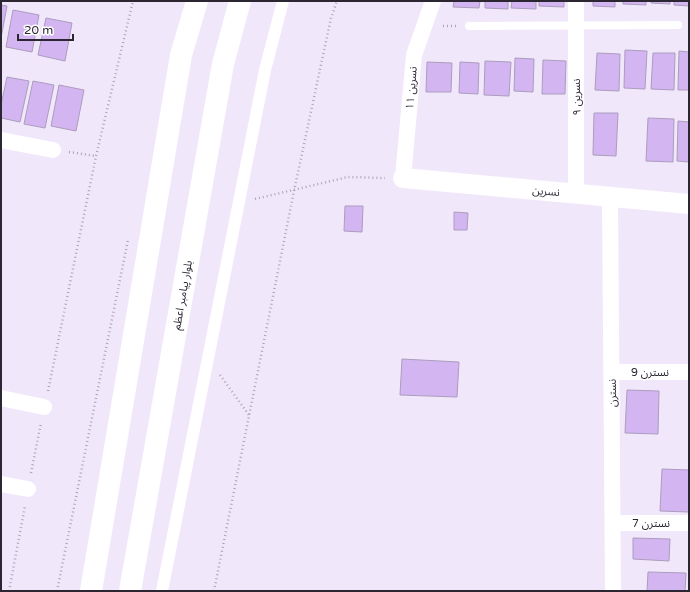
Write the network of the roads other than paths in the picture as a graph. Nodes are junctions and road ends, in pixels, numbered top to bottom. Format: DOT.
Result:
graph roads {
  1 [pos="197,1"];
  2 [pos="240,1"];
  3 [pos="283,1"];
  4 [pos="433,1"];
  5 [pos="576,1"];
  6 [pos="678,24"];
  7 [pos="576,25"];
  8 [pos="469,26"];
  9 [pos="1,140"];
  10 [pos="53,150"];
  11 [pos="403,178"];
  12 [pos="576,194"];
  13 [pos="610,196"];
  14 [pos="689,204"];
  15 [pos="612,372"];
  16 [pos="689,372"];
  17 [pos="1,398"];
  18 [pos="44,407"];
  19 [pos="1,484"];
  20 [pos="28,489"];
  21 [pos="613,523"];
  22 [pos="689,523"];
  23 [pos="91,590"];
  24 [pos="130,591"];
  25 [pos="162,591"];
  26 [pos="613,591"];
  1 -- 23 [label="main road"];
  2 -- 24 [label="main road, بلوار پیامبر اعظم"];
  3 -- 25 [label="street"];
  4 -- 11 [label="street, نسرین ۱۱"];
  5 -- 7 [label="street, نسرین ۹"];
  6 -- 7 [label="lane"];
  7 -- 8 [label="lane"];
  7 -- 12 [label="street, نسرین ۹"];
  9 -- 10 [label="street"];
  11 -- 12 [label="street, نسرین"];
  12 -- 13 [label="street, نسرین"];
  13 -- 14 [label="street, نسرین"];
  13 -- 15 [label="street, نسترن"];
  15 -- 16 [label="street, نسترن 9"];
  15 -- 21 [label="street, نسترن"];
  17 -- 18 [label="street"];
  19 -- 20 [label="street"];
  21 -- 22 [label="street, نسترن 7"];
  21 -- 26 [label="street, نسترن"];
}
